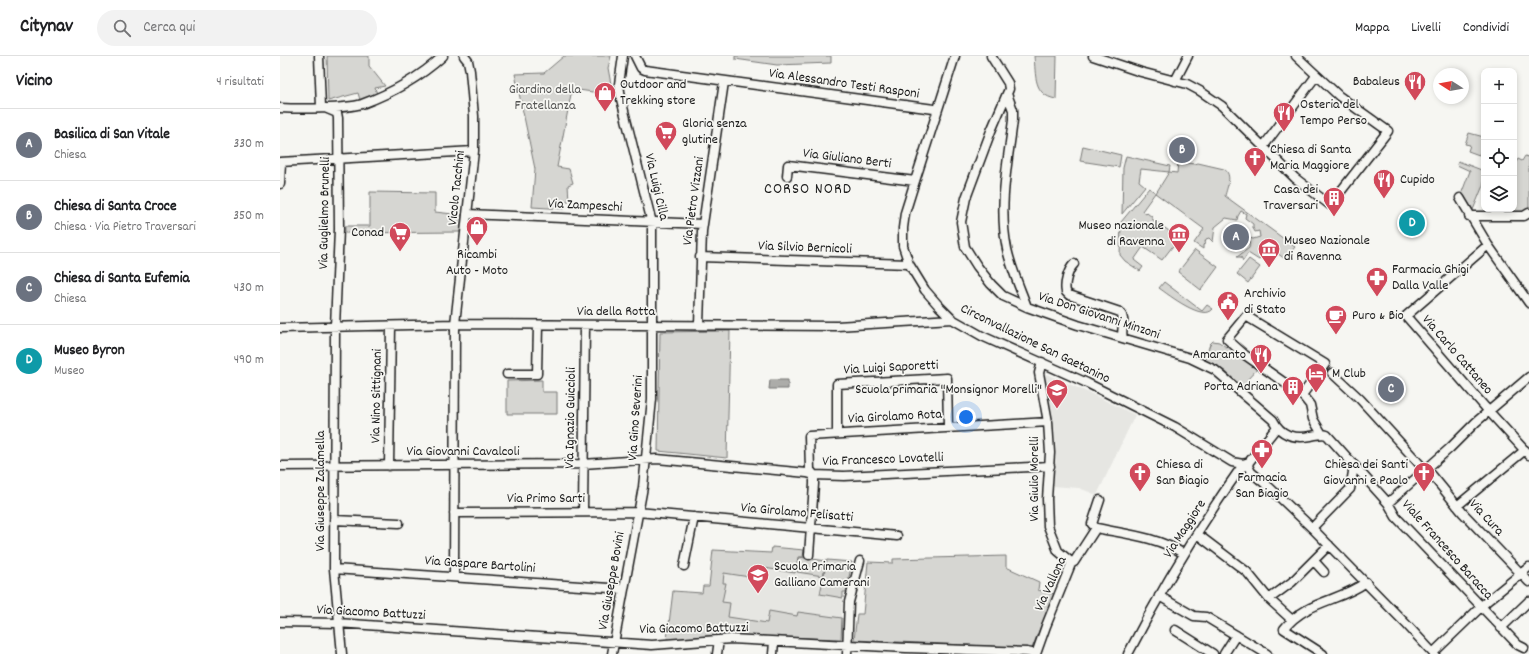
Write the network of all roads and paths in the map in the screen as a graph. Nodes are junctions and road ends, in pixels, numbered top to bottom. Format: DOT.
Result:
graph roads {
  1 [pos="319,56"];
  2 [pos="443,56"];
  3 [pos="464,56"];
  4 [pos="623,56"];
  5 [pos="635,56"];
  6 [pos="955,56"];
  7 [pos="991,56"];
  8 [pos="1093,56"];
  9 [pos="1188,56"];
  10 [pos="1296,56"];
  11 [pos="1316,76"];
  12 [pos="1176,81"];
  13 [pos="724,82"];
  14 [pos="1007,94"];
  15 [pos="280,108"];
  16 [pos="323,108"];
  17 [pos="937,111"];
  18 [pos="1263,147"];
  19 [pos="474,151"];
  20 [pos="339,159"];
  21 [pos="280,162"];
  22 [pos="787,176"];
  23 [pos="915,181"];
  24 [pos="280,184"];
  25 [pos="1460,198"];
  26 [pos="467,214"];
  27 [pos="1469,216"];
  28 [pos="1527,216"];
  29 [pos="652,223"];
  30 [pos="702,224"];
  31 [pos="1488,245"];
  32 [pos="700,258"];
  33 [pos="909,264"];
  34 [pos="1074,264"];
  35 [pos="1529,303"];
  36 [pos="1027,307"];
  37 [pos="952,319"];
  38 [pos="455,324"];
  39 [pos="538,325"];
  40 [pos="585,325"];
  41 [pos="653,325"];
  42 [pos="699,325"];
  43 [pos="391,326"];
  44 [pos="335,327"];
  45 [pos="280,328"];
  46 [pos="1123,338"];
  47 [pos="1042,362"];
  48 [pos="1332,373"];
  49 [pos="506,374"];
  50 [pos="1529,377"];
  51 [pos="1302,395"];
  52 [pos="1489,411"];
  53 [pos="1048,422"];
  54 [pos="948,427"];
  55 [pos="1276,427"];
  56 [pos="837,434"];
  57 [pos="1322,434"];
  58 [pos="1527,452"];
  59 [pos="646,459"];
  60 [pos="1351,461"];
  61 [pos="1232,462"];
  62 [pos="1249,462"];
  63 [pos="584,464"];
  64 [pos="334,465"];
  65 [pos="280,466"];
  66 [pos="389,466"];
  67 [pos="454,466"];
  68 [pos="1050,466"];
  69 [pos="1426,470"];
  70 [pos="1250,472"];
  71 [pos="814,475"];
  72 [pos="1234,478"];
  73 [pos="1100,500"];
  74 [pos="1388,503"];
  75 [pos="1457,506"];
  76 [pos="583,512"];
  77 [pos="638,512"];
  78 [pos="454,513"];
  79 [pos="694,517"];
  80 [pos="334,520"];
  81 [pos="399,523"];
  82 [pos="811,528"];
  83 [pos="1096,528"];
  84 [pos="1312,528"];
  85 [pos="1197,534"];
  86 [pos="898,536"];
  87 [pos="1329,545"];
  88 [pos="1184,554"];
  89 [pos="809,555"];
  90 [pos="860,561"];
  91 [pos="1314,561"];
  92 [pos="1072,564"];
  93 [pos="684,566"];
  94 [pos="1529,568"];
  95 [pos="334,569"];
  96 [pos="1324,572"];
  97 [pos="1521,574"];
  98 [pos="454,576"];
  99 [pos="1366,582"];
  100 [pos="1529,582"];
  101 [pos="624,589"];
  102 [pos="1159,596"];
  103 [pos="1269,599"];
  104 [pos="1529,601"];
  105 [pos="1481,608"];
  106 [pos="1292,620"];
  107 [pos="280,622"];
  108 [pos="338,623"];
  109 [pos="1501,628"];
  110 [pos="1175,630"];
  111 [pos="1236,635"];
  112 [pos="719,640"];
  113 [pos="614,642"];
  114 [pos="774,642"];
  115 [pos="667,645"];
  116 [pos="848,645"];
  117 [pos="1524,648"];
  118 [pos="906,651"];
  119 [pos="342,654"];
  120 [pos="612,654"];
  121 [pos="666,654"];
  122 [pos="717,654"];
  123 [pos="773,654"];
  124 [pos="847,654"];
  125 [pos="1036,654"];
  126 [pos="1128,654"];
  127 [pos="1213,654"];
  128 [pos="1224,654"];
  129 [pos="1267,654"];
  130 [pos="1323,654"];
  131 [pos="1433,654"];
  1 -- 16 [label="street"];
  2 -- 16 [label="street"];
  3 -- 19 [label="street, Vicolo Tacchini"];
  4 -- 29 [label="street, Via Luigi Cilla"];
  5 -- 13 [label="street, Via Alessandro Testi Rasponi"];
  6 -- 17 [label="street, Circonvallazione San Gaetanino"];
  7 -- 14 [label="street, Via Don Giovanni Minzoni"];
  8 -- 12 [label="street"];
  9 -- 12 [label="street"];
  10 -- 11 [label="street"];
  11 -- 18 [label="street"];
  11 -- 18 [label="street"];
  12 -- 18 [label="street"];
  13 -- 17 [label="street, Via Alessandro Testi Rasponi"];
  13 -- 30 [label="street, Via Pietro Vizzani"];
  14 -- 36 [label="street, Via Don Giovanni Minzoni"];
  14 -- 36 [label="street"];
  15 -- 16 [label="street"];
  16 -- 20 [label="street, Via Guglielmo Brunelli"];
  17 -- 23 [label="street, Circonvallazione San Gaetanino"];
  19 -- 20 [label="street"];
  19 -- 26 [label="street, Vicolo Tacchini"];
  20 -- 21 [label="street"];
  20 -- 44 [label="street, Via Guglielmo Brunelli"];
  21 -- 24 [label="street"];
  22 -- 23 [label="street, Via Giuliano Berti"];
  23 -- 33 [label="street, Circonvallazione San Gaetanino"];
  25 -- 27 [label="street"];
  26 -- 29 [label="street, Via Zampeschi"];
  26 -- 38 [label="street, Vicolo Tacchini"];
  27 -- 28 [label="street"];
  27 -- 31 [label="street"];
  29 -- 30 [label="street, Via Zampeschi"];
  29 -- 41 [label="street, Via Luigi Cilla"];
  30 -- 32 [label="street, Via Pietro Vizzani"];
  31 -- 35 [label="street"];
  31 -- 52 [label="street, Via Carlo Cattaneo"];
  32 -- 33 [label="street, Via Silvio Bernicoli"];
  32 -- 42 [label="street, Via Pietro Vizzani"];
  33 -- 37 [label="street, Circonvallazione San Gaetanino"];
  34 -- 46 [label="street"];
  36 -- 46 [label="street, Via Don Giovanni Minzoni"];
  37 -- 42 [label="street, Via della Rotta"];
  37 -- 47 [label="street, Circonvallazione San Gaetanino"];
  38 -- 39 [label="street, Via della Rotta"];
  38 -- 43 [label="street, Via della Rotta"];
  38 -- 67 [label="street, Vicolo Tacchini"];
  39 -- 40 [label="street, Via della Rotta"];
  39 -- 49 [label="street"];
  40 -- 41 [label="street, Via della Rotta"];
  40 -- 63 [label="street, Via Ignazio Guiccioli"];
  41 -- 42 [label="street, Via della Rotta"];
  41 -- 59 [label="street, Via Gino Severini"];
  43 -- 44 [label="street, Via della Rotta"];
  43 -- 66 [label="street, Via Nino Sittignani"];
  44 -- 45 [label="street, Via della Rotta"];
  44 -- 64 [label="street, Via Giuseppe Zalamella"];
  46 -- 55 [label="street, Via Don Giovanni Minzoni"];
  47 -- 53 [label="street, Via Giulio Morelli"];
  47 -- 61 [label="street, Circonvallazione San Gaetanino"];
  48 -- 69 [label="street, Via Cura"];
  50 -- 52 [label="street"];
  51 -- 51 [label="street"];
  51 -- 57 [label="street"];
  52 -- 58 [label="street, Via Carlo Cattaneo"];
  52 -- 69 [label="street"];
  53 -- 54 [label="street, Via Girolamo Rota"];
  53 -- 68 [label="street, Via Giulio Morelli"];
  54 -- 56 [label="street, Via Girolamo Rota"];
  54 -- 56 [label="street, Via Luigi Saporetti"];
  55 -- 57 [label="street"];
  55 -- 62 [label="street, Via Maggiore"];
  56 -- 71 [label="street, Via Girolamo Rota"];
  57 -- 60 [label="street, Viale Francesco Baracca"];
  58 -- 75 [label="street"];
  59 -- 63 [label="street, Via Giovanni Cavalcoli"];
  59 -- 71 [label="street, Via Francesco Lovatelli"];
  59 -- 77 [label="street, Via Gino Severini"];
  60 -- 74 [label="street, Viale Francesco Baracca"];
  60 -- 84 [label="street"];
  61 -- 62 [label="street"];
  61 -- 72 [label="street"];
  62 -- 70 [label="street"];
  62 -- 72 [label="street, Via Maggiore"];
  63 -- 67 [label="street, Via Giovanni Cavalcoli"];
  63 -- 76 [label="street, Via Ignazio Guiccioli"];
  64 -- 65 [label="street, Via Giovanni Cavalcoli"];
  64 -- 66 [label="street, Via Giovanni Cavalcoli"];
  64 -- 80 [label="street, Via Giuseppe Zalamella"];
  66 -- 67 [label="street, Via Giovanni Cavalcoli"];
  67 -- 78 [label="street, Vicolo Tacchini"];
  68 -- 71 [label="street, Via Francesco Lovatelli"];
  68 -- 92 [label="street, Via Giulio Morelli"];
  69 -- 74 [label="street"];
  69 -- 75 [label="street, Via Cura"];
  70 -- 72 [label="street"];
  70 -- 84 [label="street"];
  71 -- 82 [label="street"];
  72 -- 85 [label="street, Via Maggiore"];
  73 -- 83 [label="street"];
  74 -- 105 [label="street, Viale Francesco Baracca"];
  75 -- 97 [label="street, Via Cura"];
  76 -- 77 [label="street, Via Primo Sarti"];
  76 -- 78 [label="street, Via Primo Sarti"];
  77 -- 79 [label="street, Via Girolamo Felisatti"];
  77 -- 101 [label="street, Via Giuseppe Bovini"];
  78 -- 98 [label="street, Vicolo Tacchini"];
  79 -- 82 [label="street, Via Girolamo Felisatti"];
  79 -- 93 [label="street"];
  80 -- 81 [label="street"];
  80 -- 95 [label="street, Via Giuseppe Zalamella"];
  82 -- 86 [label="street, Via Girolamo Felisatti"];
  82 -- 89 [label="street"];
  83 -- 88 [label="street"];
  83 -- 92 [label="street, Via Vallona"];
  84 -- 87 [label="street"];
  85 -- 88 [label="street, Via Maggiore"];
  85 -- 103 [label="street"];
  87 -- 91 [label="street"];
  87 -- 99 [label="street"];
  88 -- 102 [label="street, Via Maggiore"];
  90 -- 116 [label="street"];
  91 -- 96 [label="street"];
  91 -- 103 [label="street"];
  92 -- 125 [label="street, Via Vallona"];
  94 -- 97 [label="street"];
  95 -- 98 [label="street, Via Gaspare Bartolini"];
  95 -- 108 [label="street, Via Giuseppe Zalamella"];
  97 -- 100 [label="street, Via Cura"];
  97 -- 105 [label="street"];
  98 -- 101 [label="street, Via Gaspare Bartolini"];
  99 -- 106 [label="street"];
  99 -- 131 [label="street"];
  101 -- 113 [label="street, Via Giuseppe Bovini"];
  102 -- 111 [label="street"];
  102 -- 126 [label="street, Via Maggiore"];
  103 -- 106 [label="street"];
  104 -- 109 [label="street"];
  105 -- 109 [label="street, Viale Francesco Baracca"];
  105 -- 131 [label="street"];
  106 -- 130 [label="street"];
  107 -- 108 [label="street, Via Giacomo Battuzzi"];
  108 -- 113 [label="street, Via Giacomo Battuzzi"];
  108 -- 119 [label="street, Via Giuseppe Zalamella"];
  109 -- 117 [label="street, Viale Francesco Baracca"];
  110 -- 127 [label="street"];
  111 -- 128 [label="street"];
  111 -- 129 [label="street"];
  112 -- 114 [label="street, Via Giacomo Battuzzi"];
  112 -- 115 [label="street, Via Giacomo Battuzzi"];
  112 -- 122 [label="street"];
  113 -- 115 [label="street, Via Giacomo Battuzzi"];
  113 -- 120 [label="street, Via Giuseppe Bovini"];
  114 -- 116 [label="street, Via Giacomo Battuzzi"];
  114 -- 123 [label="street"];
  115 -- 121 [label="street"];
  116 -- 118 [label="street, Via Giacomo Battuzzi"];
  116 -- 124 [label="street"];
  118 -- 125 [label="street, Via Giacomo Battuzzi"];
}
